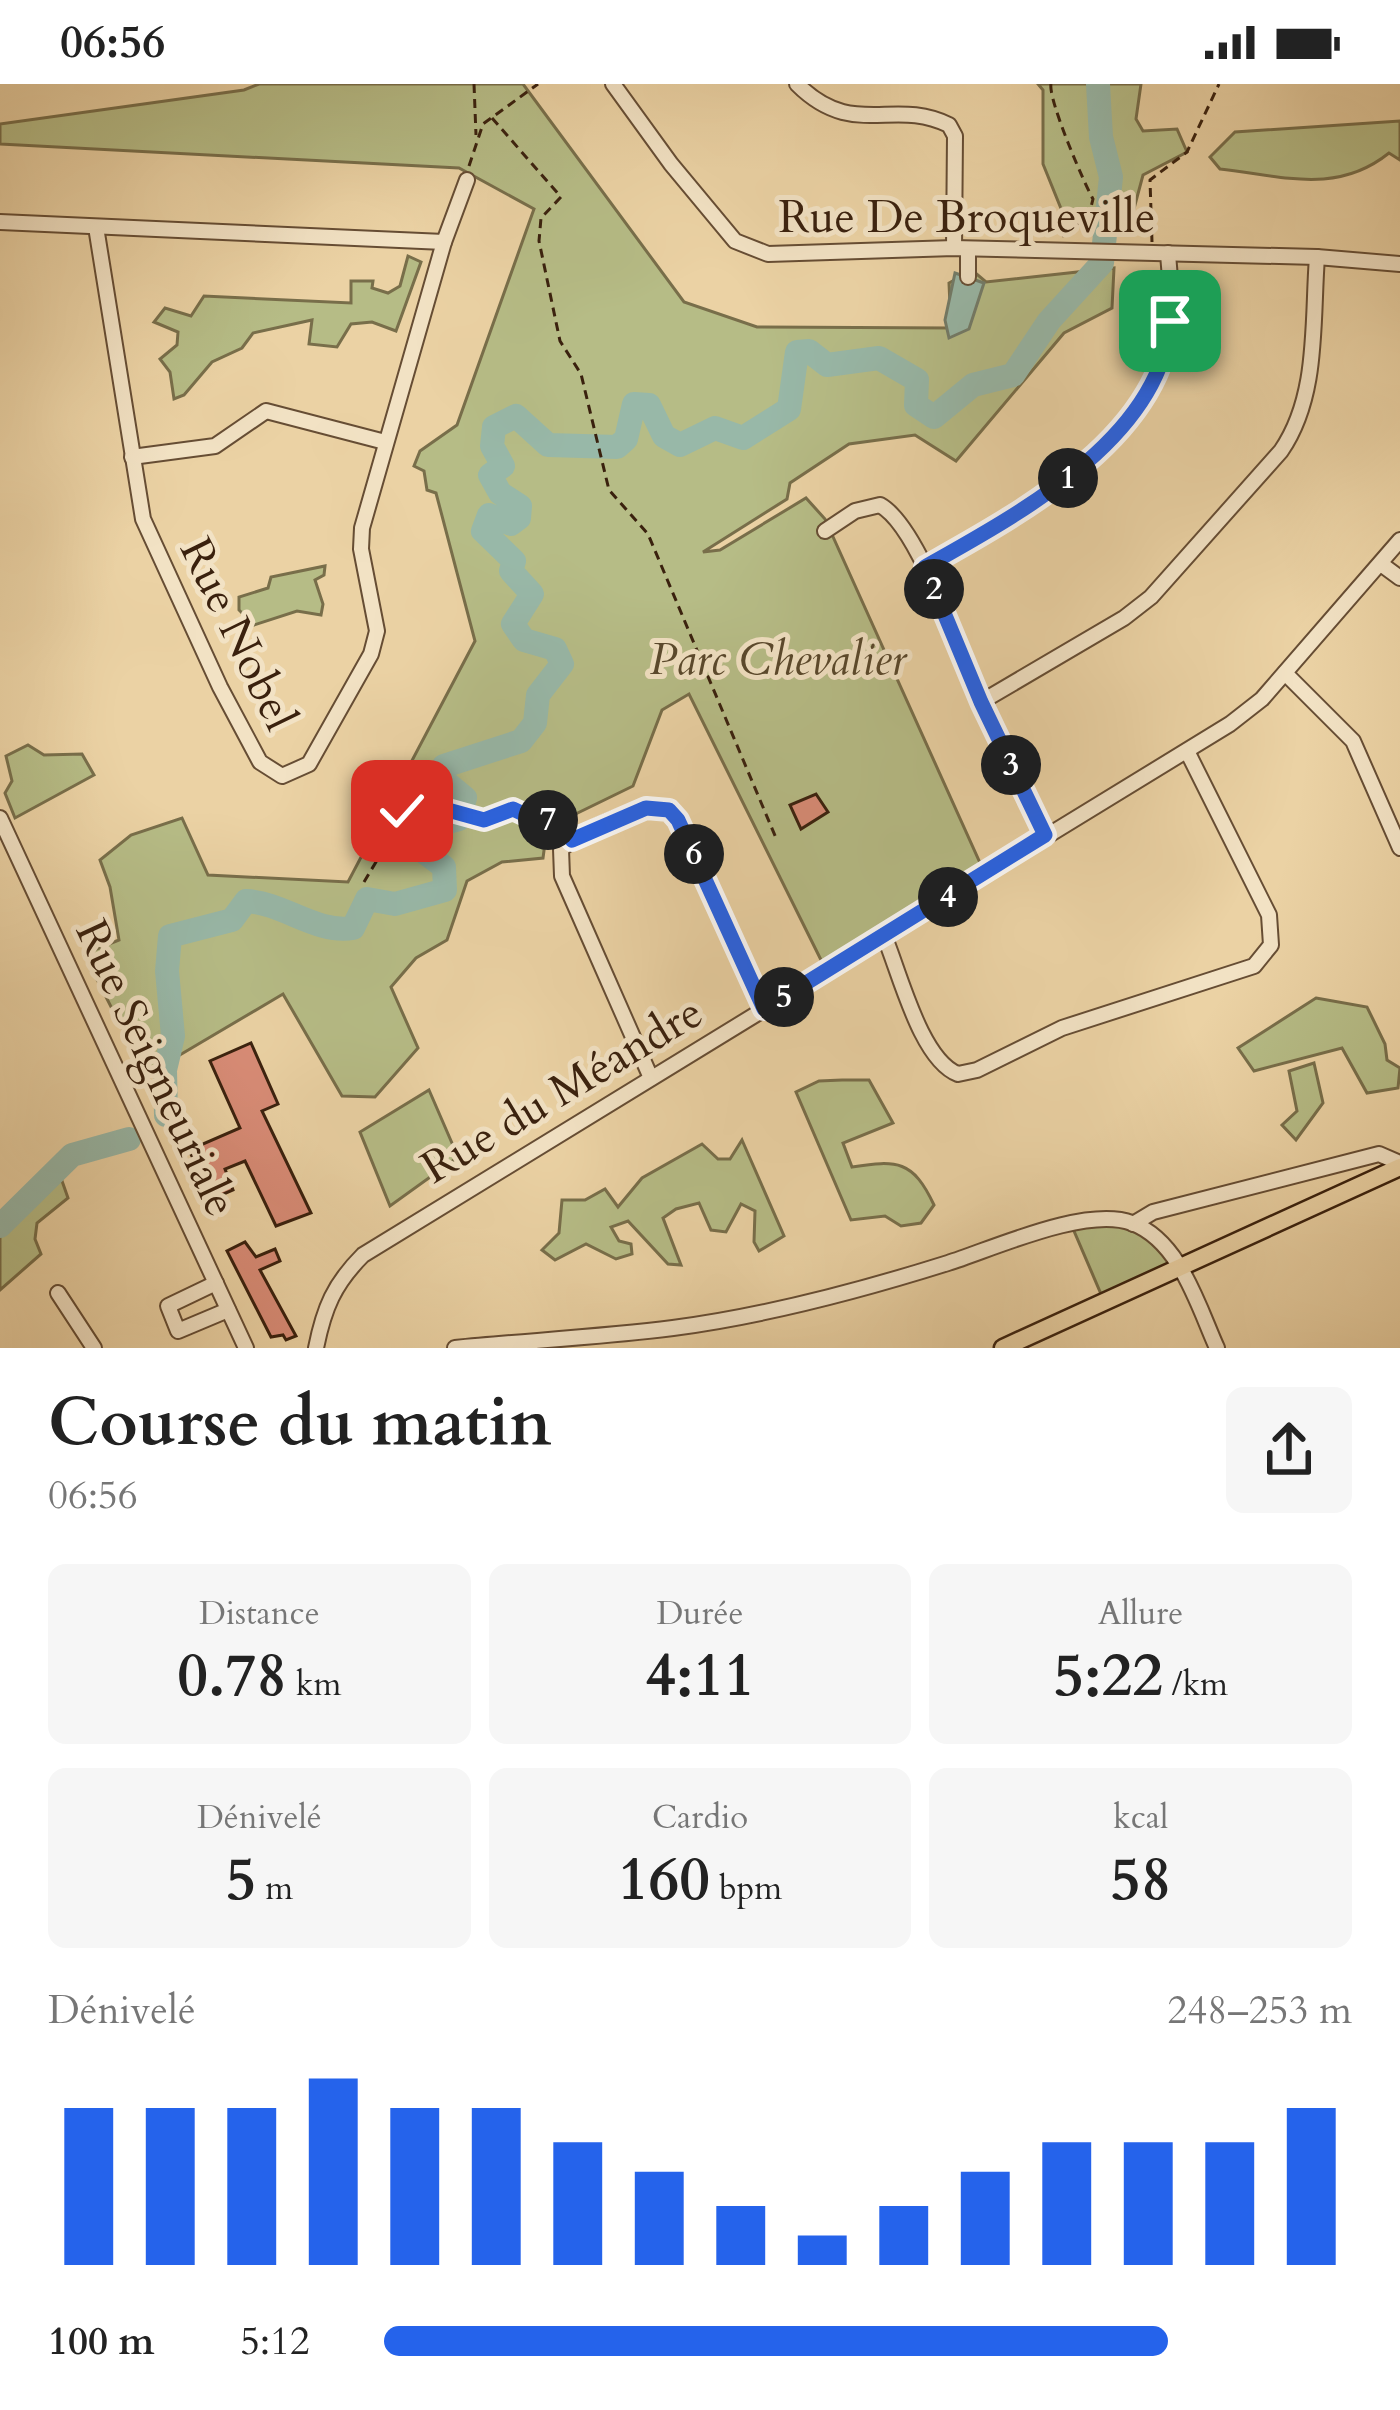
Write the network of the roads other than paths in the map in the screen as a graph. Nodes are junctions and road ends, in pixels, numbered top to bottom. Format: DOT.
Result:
graph roads {
  1 [pos="613,84"];
  2 [pos="797,84"];
  3 [pos="467,180"];
  4 [pos="0,222"];
  5 [pos="96,226"];
  6 [pos="444,242"];
  7 [pos="961,248"];
  8 [pos="1160,253"];
  9 [pos="1317,257"];
  10 [pos="1400,264"];
  11 [pos="968,277"];
  12 [pos="385,442"];
  13 [pos="132,457"];
  14 [pos="825,531"];
  15 [pos="1400,540"];
  16 [pos="1381,564"];
  17 [pos="925,567"];
  18 [pos="1400,578"];
  19 [pos="1285,673"];
  20 [pos="981,702"];
  21 [pos="1187,751"];
  22 [pos="0,818"];
  23 [pos="1045,835"];
  24 [pos="1400,848"];
  25 [pos="886,938"];
  26 [pos="764,1009"];
  27 [pos="651,1078"];
  28 [pos="1400,1165"];
  29 [pos="1133,1224"];
  30 [pos="1180,1267"];
  31 [pos="216,1283"];
  32 [pos="58,1293"];
  33 [pos="229,1310"];
  34 [pos="1014,1346"];
  35 [pos="94,1348"];
  36 [pos="246,1348"];
  37 [pos="316,1348"];
  38 [pos="455,1348"];
  39 [pos="1217,1348"];
  1 -- 7 [label="street, Rue De Broqueville"];
  2 -- 7 [label="street"];
  3 -- 6 [label="street, Rue Nobel"];
  4 -- 5 [label="street"];
  5 -- 6 [label="street"];
  5 -- 13 [label="street, Rue Nobel"];
  6 -- 12 [label="street, Rue Nobel"];
  7 -- 8 [label="street, Rue De Broqueville"];
  7 -- 11 [label="street"];
  8 -- 9 [label="street, Rue De Broqueville"];
  8 -- 17 [label="street"];
  9 -- 10 [label="street, Rue De Broqueville"];
  9 -- 20 [label="street"];
  12 -- 13 [label="street"];
  12 -- 13 [label="street, Rue Nobel"];
  14 -- 17 [label="street"];
  15 -- 16 [label="street, Rue du Méandre"];
  16 -- 18 [label="street"];
  16 -- 19 [label="street, Rue du Méandre"];
  17 -- 20 [label="street"];
  19 -- 21 [label="street, Rue du Méandre"];
  19 -- 24 [label="street"];
  20 -- 23 [label="street"];
  21 -- 23 [label="street, Rue du Méandre"];
  21 -- 25 [label="street"];
  22 -- 31 [label="street, Rue Seigneuriale"];
  23 -- 25 [label="street, Rue du Méandre"];
  25 -- 26 [label="street, Rue du Méandre"];
  26 -- 27 [label="street, Rue du Méandre"];
  26 -- 27 [label="street"];
  27 -- 37 [label="street, Rue du Méandre"];
  28 -- 29 [label="street"];
  28 -- 30 [label="main road"];
  29 -- 30 [label="street"];
  29 -- 38 [label="street"];
  30 -- 34 [label="main road"];
  30 -- 39 [label="street"];
  31 -- 33 [label="street, Rue Seigneuriale"];
  31 -- 33 [label="street"];
  32 -- 35 [label="street"];
  33 -- 36 [label="street, Rue Seigneuriale"];
}
